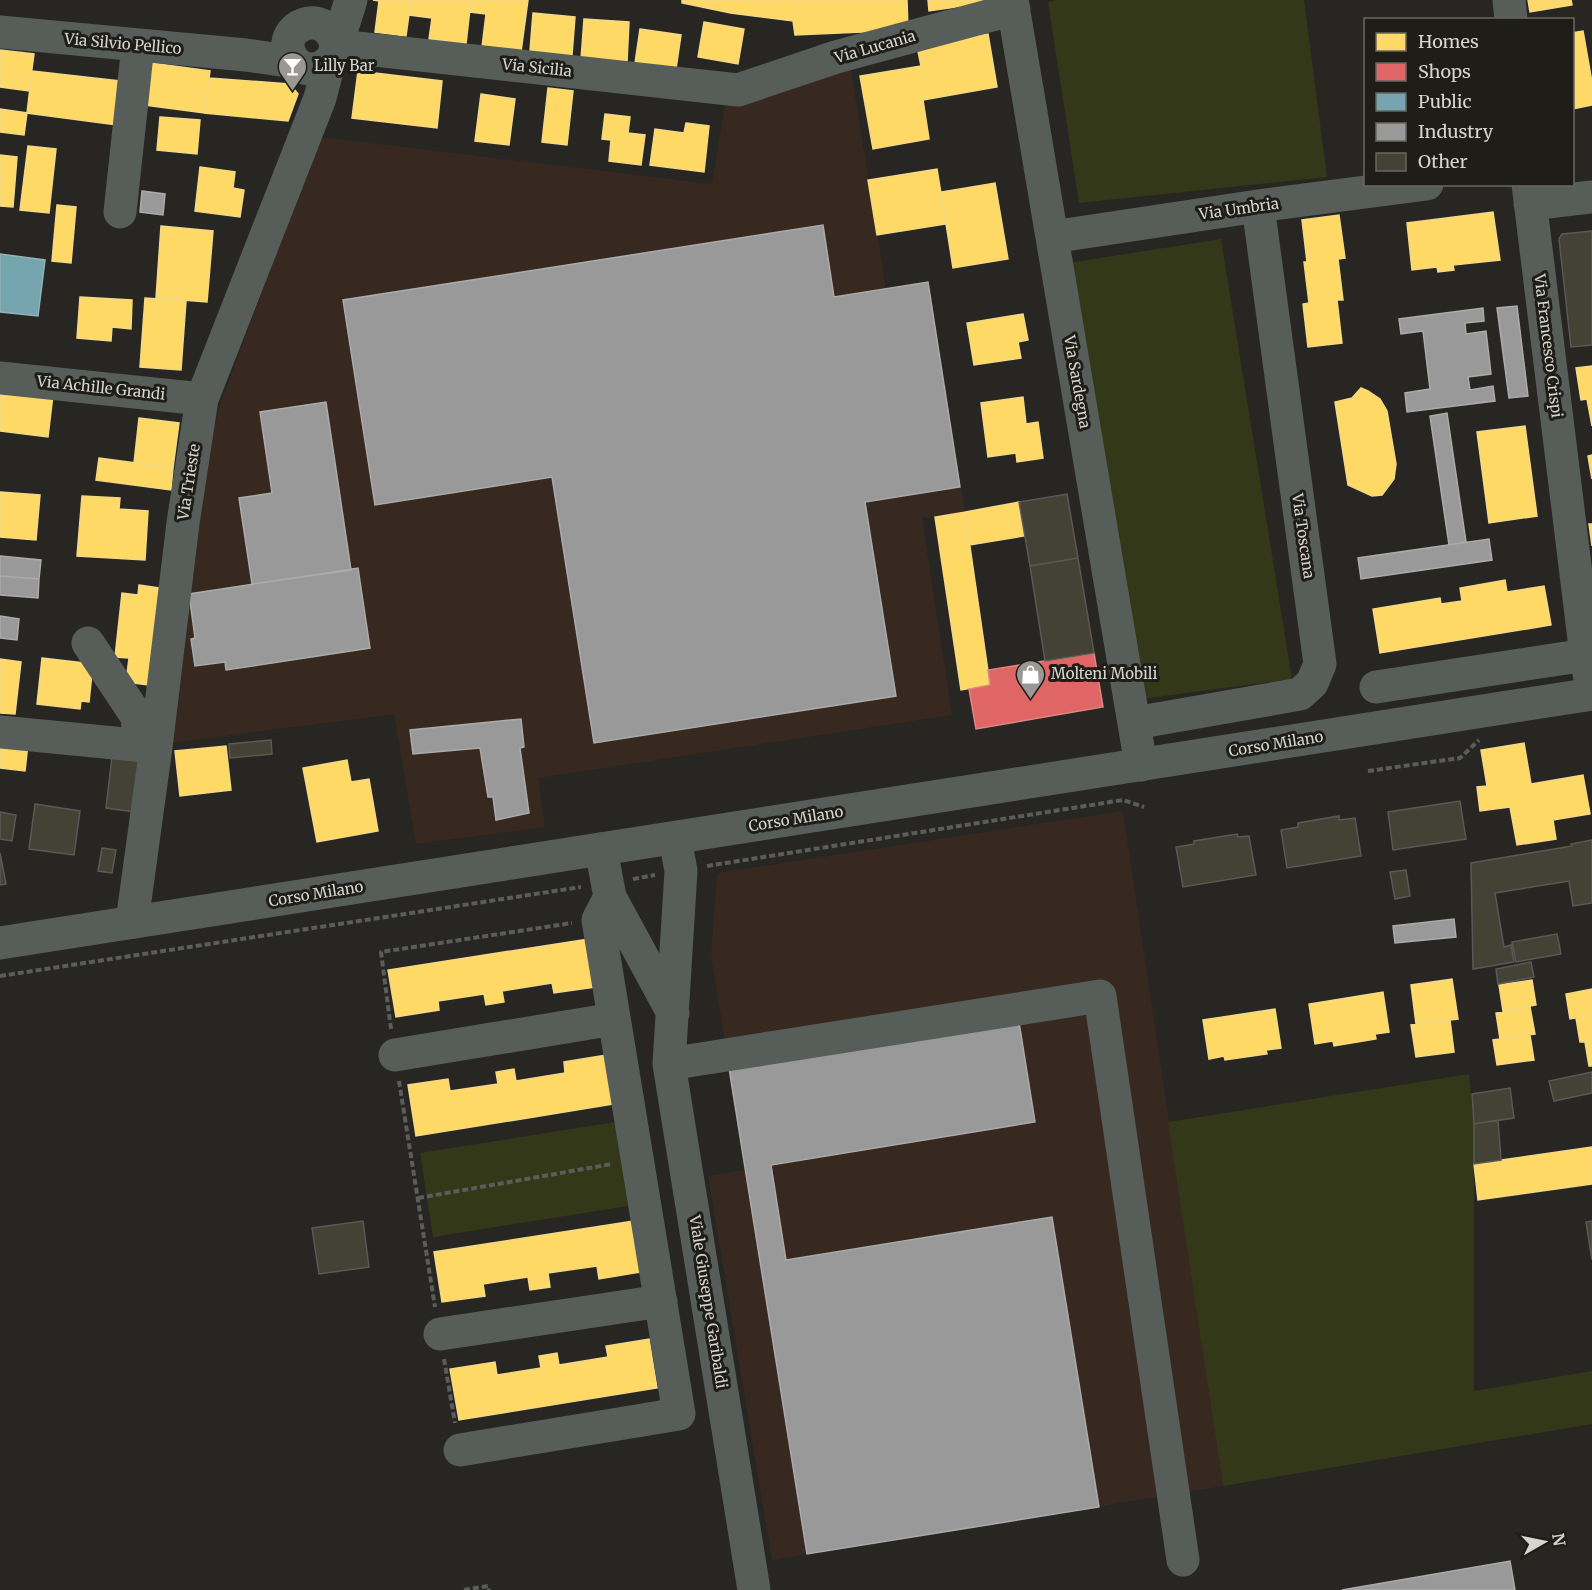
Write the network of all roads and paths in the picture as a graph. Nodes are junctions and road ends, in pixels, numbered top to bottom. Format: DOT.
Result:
graph roads {
  1 [pos="329,0"];
  2 [pos="351,0"];
  3 [pos="1509,0"];
  4 [pos="1013,5"];
  5 [pos="1511,18"];
  6 [pos="0,32"];
  7 [pos="296,43"];
  8 [pos="138,45"];
  9 [pos="333,52"];
  10 [pos="738,90"];
  11 [pos="1412,186"];
  12 [pos="1529,194"];
  13 [pos="1592,197"];
  14 [pos="1258,206"];
  15 [pos="120,212"];
  16 [pos="1052,237"];
  17 [pos="0,378"];
  18 [pos="202,399"];
  19 [pos="1580,506"];
  20 [pos="88,643"];
  21 [pos="1589,654"];
  22 [pos="1376,687"];
  23 [pos="1592,692"];
  24 [pos="1135,723"];
  25 [pos="0,732"];
  26 [pos="1480,739"];
  27 [pos="146,746"];
  28 [pos="1141,765"];
  29 [pos="1368,771"];
  30 [pos="1144,807"];
  31 [pos="675,838"];
  32 [pos="601,849"];
  33 [pos="681,871"];
  34 [pos="605,900"];
  35 [pos="132,922"];
  36 [pos="0,943"];
  37 [pos="0,976"];
  38 [pos="673,1013"];
  39 [pos="614,1019"];
  40 [pos="395,1055"];
  41 [pos="669,1064"];
  42 [pos="638,1160"];
  43 [pos="418,1198"];
  44 [pos="661,1301"];
  45 [pos="440,1334"];
  46 [pos="460,1450"];
  47 [pos="1183,1560"];
  48 [pos="464,1590"];
  49 [pos="489,1590"];
  50 [pos="754,1590"];
  1 -- 7 [label="street"];
  2 -- 9 [label="street, Via Trieste"];
  3 -- 5 [label="street"];
  4 -- 10 [label="street, Via Lucania"];
  4 -- 16 [label="street, Via Sardegna"];
  6 -- 8 [label="street, Via Silvio Pellico"];
  7 -- 8 [label="street, Via Silvio Pellico"];
  7 -- 9 [label="street"];
  7 -- 9 [label="street"];
  8 -- 15 [label="street"];
  9 -- 10 [label="street, Via Sicilia"];
  9 -- 18 [label="street, Via Trieste"];
  11 -- 14 [label="street, Via Umbria"];
  12 -- 13 [label="street"];
  12 -- 19 [label="street, Via Francesco Crispi"];
  14 -- 16 [label="street, Via Umbria"];
  14 -- 24 [label="street, Via Toscana"];
  16 -- 24 [label="street, Via Sardegna"];
  17 -- 18 [label="street, Via Achille Grandi"];
  18 -- 27 [label="street, Via Trieste"];
  19 -- 21 [label="street, Via Francesco Crispi"];
  20 -- 27 [label="street"];
  21 -- 22 [label="street"];
  21 -- 23 [label="street, Via Francesco Crispi"];
  23 -- 28 [label="main road, Corso Milano"];
  24 -- 28 [label="street, Via Sardegna"];
  25 -- 27 [label="street"];
  26 -- 29 [label="path"];
  27 -- 35 [label="street, Via Trieste"];
  28 -- 31 [label="main road, Corso Milano"];
  30 -- 33 [label="path"];
  31 -- 32 [label="main road, Corso Milano"];
  31 -- 33 [label="street, Viale Giuseppe Garibaldi"];
  32 -- 34 [label="street"];
  32 -- 35 [label="main road, Corso Milano"];
  33 -- 34 [label="path"];
  33 -- 38 [label="street, Viale Giuseppe Garibaldi"];
  34 -- 37 [label="path"];
  34 -- 38 [label="street"];
  34 -- 39 [label="street"];
  34 -- 40 [label="path"];
  35 -- 36 [label="main road, Corso Milano"];
  38 -- 41 [label="street, Viale Giuseppe Garibaldi"];
  39 -- 40 [label="street"];
  39 -- 42 [label="street"];
  40 -- 43 [label="path"];
  41 -- 47 [label="street"];
  41 -- 50 [label="street, Viale Giuseppe Garibaldi"];
  42 -- 43 [label="path"];
  42 -- 44 [label="street"];
  43 -- 45 [label="path"];
  44 -- 45 [label="street"];
  44 -- 46 [label="street"];
  45 -- 46 [label="path"];
  48 -- 49 [label="path"];
}
